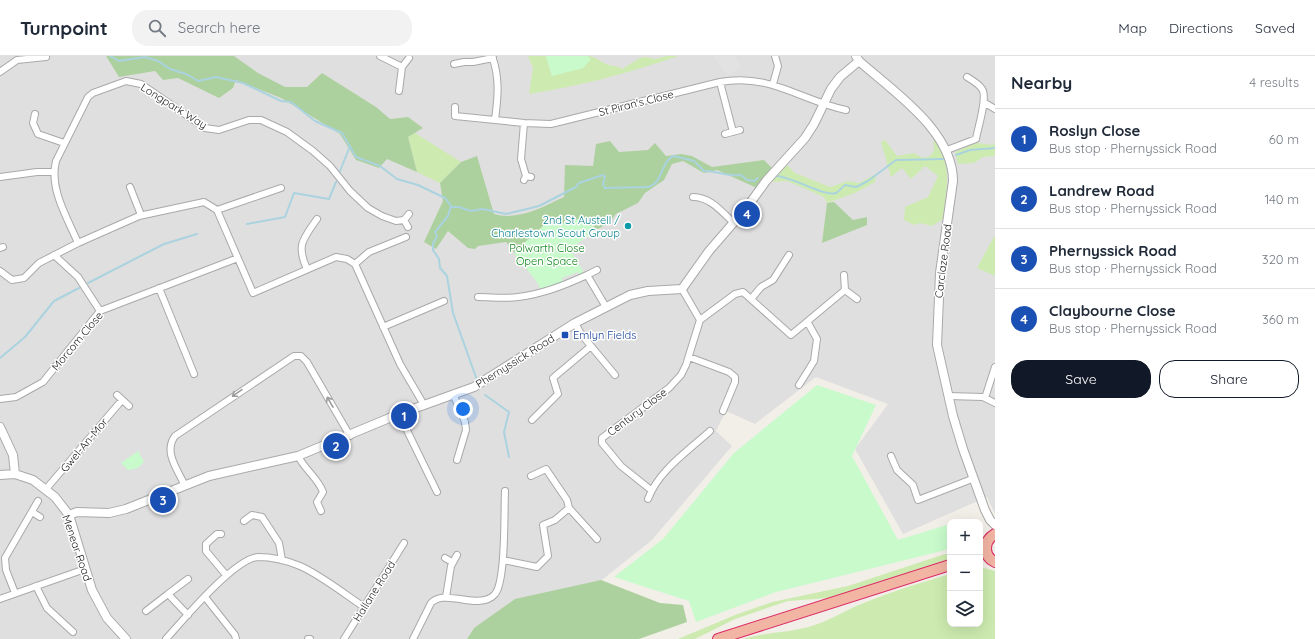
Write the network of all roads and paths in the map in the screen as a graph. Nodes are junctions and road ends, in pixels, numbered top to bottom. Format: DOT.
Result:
graph roads {
  1 [pos="380,56"];
  2 [pos="775,56"];
  3 [pos="46,57"];
  4 [pos="493,57"];
  5 [pos="409,58"];
  6 [pos="858,59"];
  7 [pos="454,64"];
  8 [pos="402,67"];
  9 [pos="0,72"];
  10 [pos="967,77"];
  11 [pos="720,82"];
  12 [pos="773,84"];
  13 [pos="399,91"];
  14 [pos="823,103"];
  15 [pos="985,103"];
  16 [pos="455,107"];
  17 [pos="995,109"];
  18 [pos="846,110"];
  19 [pos="35,114"];
  20 [pos="495,120"];
  21 [pos="524,123"];
  22 [pos="740,130"];
  23 [pos="733,132"];
  24 [pos="725,134"];
  25 [pos="64,143"];
  26 [pos="947,150"];
  27 [pos="53,172"];
  28 [pos="0,176"];
  29 [pos="527,178"];
  30 [pos="130,187"];
  31 [pos="281,188"];
  32 [pos="692,196"];
  33 [pos="217,210"];
  34 [pos="409,214"];
  35 [pos="142,215"];
  36 [pos="317,219"];
  37 [pos="404,220"];
  38 [pos="733,222"];
  39 [pos="312,227"];
  40 [pos="408,227"];
  41 [pos="318,231"];
  42 [pos="406,237"];
  43 [pos="78,243"];
  44 [pos="54,255"];
  45 [pos="789,255"];
  46 [pos="238,258"];
  47 [pos="355,264"];
  48 [pos="307,269"];
  49 [pos="597,270"];
  50 [pos="0,271"];
  51 [pos="587,275"];
  52 [pos="844,275"];
  53 [pos="159,288"];
  54 [pos="682,288"];
  55 [pos="845,290"];
  56 [pos="478,297"];
  57 [pos="751,299"];
  58 [pos="857,299"];
  59 [pos="444,301"];
  60 [pos="606,307"];
  61 [pos="100,311"];
  62 [pos="700,320"];
  63 [pos="575,323"];
  64 [pos="808,323"];
  65 [pos="383,327"];
  66 [pos="592,346"];
  67 [pos="689,357"];
  68 [pos="995,367"];
  69 [pos="194,374"];
  70 [pos="615,375"];
  71 [pos="799,385"];
  72 [pos="454,396"];
  73 [pos="948,396"];
  74 [pos="985,398"];
  75 [pos="0,400"];
  76 [pos="995,403"];
  77 [pos="424,405"];
  78 [pos="128,406"];
  79 [pos="722,411"];
  80 [pos="400,414"];
  81 [pos="532,420"];
  82 [pos="0,427"];
  83 [pos="710,431"];
  84 [pos="350,436"];
  85 [pos="298,456"];
  86 [pos="891,456"];
  87 [pos="457,460"];
  88 [pos="14,474"];
  89 [pos="0,475"];
  90 [pos="531,476"];
  91 [pos="972,478"];
  92 [pos="185,486"];
  93 [pos="46,489"];
  94 [pos="651,490"];
  95 [pos="505,491"];
  96 [pos="437,492"];
  97 [pos="648,500"];
  98 [pos="38,501"];
  99 [pos="569,508"];
  100 [pos="320,511"];
  101 [pos="32,512"];
  102 [pos="69,515"];
  103 [pos="40,517"];
  104 [pos="244,521"];
  105 [pos="993,523"];
  106 [pos="221,534"];
  107 [pos="597,539"];
  108 [pos="988,542"];
  109 [pos="404,543"];
  110 [pos="457,555"];
  111 [pos="444,558"];
  112 [pos="282,560"];
  113 [pos="503,560"];
  114 [pos="983,560"];
  115 [pos="452,562"];
  116 [pos="994,562"];
  117 [pos="947,566"];
  118 [pos="85,569"];
  119 [pos="226,575"];
  120 [pos="188,579"];
  121 [pos="36,586"];
  122 [pos="15,593"];
  123 [pos="168,594"];
  124 [pos="206,597"];
  125 [pos="446,597"];
  126 [pos="0,599"];
  127 [pos="364,607"];
  128 [pos="146,611"];
  129 [pos="188,615"];
  130 [pos="73,632"];
  131 [pos="126,639"];
  132 [pos="166,639"];
  133 [pos="236,639"];
  134 [pos="344,639"];
  135 [pos="413,639"];
  136 [pos="718,639"];
  1 -- 8 [label="street"];
  2 -- 12 [label="street"];
  3 -- 9 [label="street"];
  4 -- 7 [label="street"];
  4 -- 20 [label="street"];
  5 -- 8 [label="street"];
  6 -- 14 [label="street"];
  6 -- 26 [label="street, Carclaze Road"];
  8 -- 13 [label="street"];
  10 -- 15 [label="street"];
  11 -- 12 [label="street, St Piran's Close"];
  11 -- 21 [label="street, St Piran's Close"];
  11 -- 23 [label="street"];
  12 -- 14 [label="street, St Piran's Close"];
  14 -- 18 [label="street, St Piran's Close"];
  14 -- 38 [label="street"];
  15 -- 17 [label="street"];
  15 -- 26 [label="street"];
  16 -- 20 [label="street, St Piran's Close"];
  19 -- 25 [label="street"];
  20 -- 21 [label="street, St Piran's Close"];
  21 -- 29 [label="street"];
  22 -- 23 [label="street"];
  23 -- 24 [label="street"];
  25 -- 27 [label="street, Longpark Way"];
  25 -- 37 [label="street, Longpark Way"];
  26 -- 73 [label="street, Carclaze Road"];
  27 -- 28 [label="street"];
  27 -- 43 [label="street"];
  30 -- 35 [label="street"];
  31 -- 33 [label="street"];
  32 -- 38 [label="street"];
  33 -- 35 [label="street"];
  33 -- 46 [label="street"];
  34 -- 37 [label="street"];
  35 -- 43 [label="street"];
  36 -- 39 [label="street"];
  37 -- 40 [label="street"];
  38 -- 54 [label="street"];
  39 -- 41 [label="street"];
  39 -- 48 [label="street"];
  42 -- 47 [label="street"];
  43 -- 44 [label="street"];
  44 -- 50 [label="street"];
  44 -- 61 [label="street"];
  45 -- 57 [label="street"];
  46 -- 48 [label="street"];
  46 -- 53 [label="street, Morcom Close"];
  47 -- 48 [label="street"];
  47 -- 65 [label="street"];
  49 -- 51 [label="street"];
  51 -- 56 [label="street"];
  51 -- 60 [label="street"];
  52 -- 55 [label="street"];
  53 -- 61 [label="street, Morcom Close"];
  53 -- 69 [label="street"];
  54 -- 60 [label="street, Phernyssick Road"];
  54 -- 62 [label="street"];
  55 -- 58 [label="street"];
  55 -- 64 [label="street"];
  57 -- 62 [label="street"];
  57 -- 64 [label="street"];
  59 -- 65 [label="street"];
  60 -- 63 [label="street, Phernyssick Road"];
  61 -- 75 [label="street, Morcom Close"];
  62 -- 67 [label="street, Century Close"];
  63 -- 66 [label="street"];
  63 -- 72 [label="street, Phernyssick Road"];
  64 -- 71 [label="street"];
  65 -- 77 [label="street"];
  66 -- 70 [label="street"];
  66 -- 81 [label="street"];
  67 -- 79 [label="street"];
  67 -- 94 [label="street, Century Close"];
  68 -- 74 [label="street"];
  72 -- 77 [label="street, Phernyssick Road"];
  72 -- 87 [label="street"];
  73 -- 74 [label="street"];
  73 -- 91 [label="street, Carclaze Road"];
  74 -- 76 [label="street"];
  77 -- 80 [label="street, Phernyssick Road"];
  78 -- 93 [label="street, Gwel-An-Mor"];
  80 -- 84 [label="street, Phernyssick Road"];
  80 -- 96 [label="street"];
  82 -- 88 [label="street"];
  83 -- 94 [label="street"];
  84 -- 85 [label="street, Phernyssick Road"];
  84 -- 92 [label="street, one-way"];
  85 -- 92 [label="street, Phernyssick Road"];
  85 -- 100 [label="street"];
  86 -- 91 [label="street"];
  88 -- 89 [label="street"];
  88 -- 93 [label="street, Menear Road"];
  90 -- 99 [label="street"];
  91 -- 105 [label="street, Carclaze Road"];
  92 -- 102 [label="street, Phernyssick Road"];
  93 -- 102 [label="street, Menear Road"];
  94 -- 97 [label="street"];
  95 -- 113 [label="street"];
  98 -- 101 [label="street"];
  99 -- 107 [label="street"];
  99 -- 113 [label="street"];
  101 -- 103 [label="street"];
  101 -- 122 [label="street"];
  102 -- 118 [label="street, Menear Road"];
  104 -- 112 [label="street"];
  105 -- 108 [label="street, Carclaze Road"];
  106 -- 119 [label="street"];
  108 -- 116 [label="highway"];
  109 -- 127 [label="street, Hallane Road"];
  110 -- 115 [label="street"];
  111 -- 115 [label="street"];
  112 -- 119 [label="street"];
  112 -- 127 [label="street"];
  113 -- 125 [label="street"];
  114 -- 116 [label="highway"];
  115 -- 125 [label="street"];
  117 -- 136 [label="highway"];
  118 -- 121 [label="street"];
  118 -- 131 [label="street, Menear Road"];
  119 -- 124 [label="street"];
  120 -- 123 [label="street"];
  121 -- 122 [label="street"];
  121 -- 130 [label="street"];
  122 -- 126 [label="street"];
  123 -- 128 [label="street"];
  123 -- 129 [label="street"];
  124 -- 129 [label="street"];
  124 -- 133 [label="street"];
  125 -- 135 [label="street"];
  127 -- 134 [label="street, Hallane Road"];
  129 -- 132 [label="street"];
}
